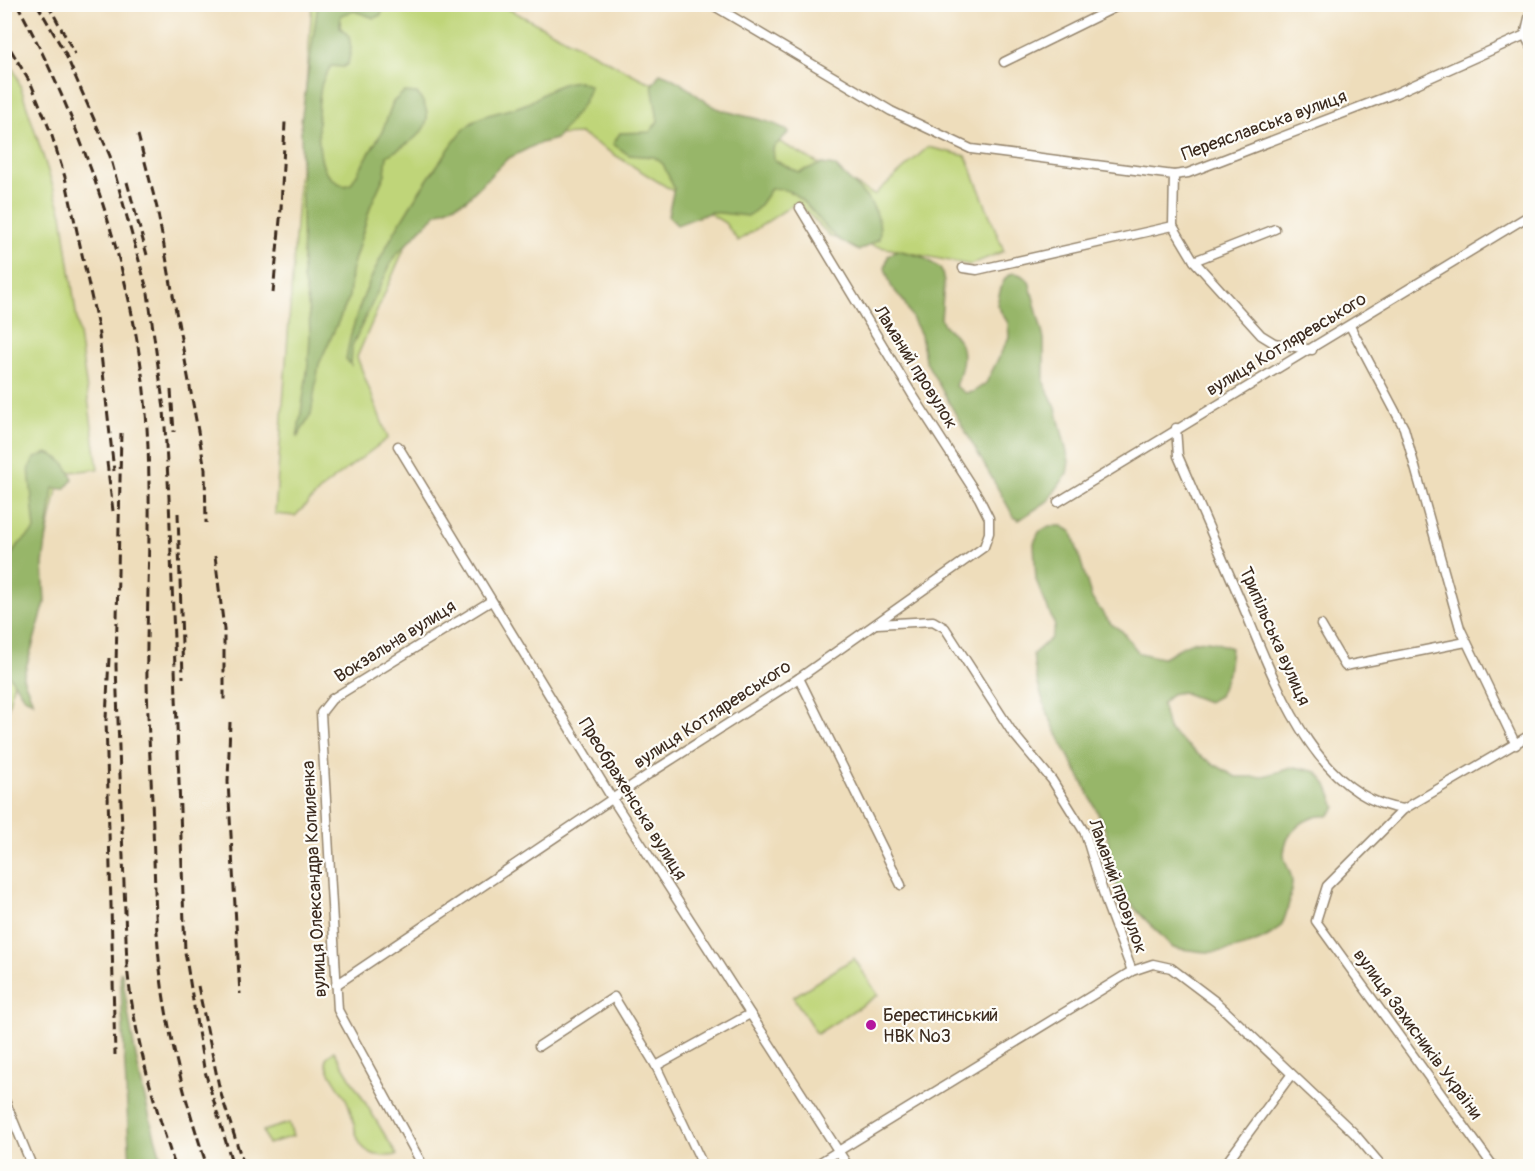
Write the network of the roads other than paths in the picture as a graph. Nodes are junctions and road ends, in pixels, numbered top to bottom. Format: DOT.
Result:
graph roads {
  1 [pos="711,4"];
  2 [pos="1122,4"];
  3 [pos="1530,14"];
  4 [pos="1525,35"];
  5 [pos="1530,45"];
  6 [pos="1004,62"];
  7 [pos="1173,175"];
  8 [pos="800,208"];
  9 [pos="1530,215"];
  10 [pos="1173,226"];
  11 [pos="1275,228"];
  12 [pos="1194,261"];
  13 [pos="963,268"];
  14 [pos="1350,327"];
  15 [pos="1312,350"];
  16 [pos="1176,428"];
  17 [pos="398,446"];
  18 [pos="1058,502"];
  19 [pos="984,547"];
  20 [pos="491,601"];
  21 [pos="877,624"];
  22 [pos="1321,626"];
  23 [pos="1466,642"];
  24 [pos="799,678"];
  25 [pos="321,713"];
  26 [pos="1530,735"];
  27 [pos="1516,745"];
  28 [pos="613,800"];
  29 [pos="1404,809"];
  30 [pos="901,885"];
  31 [pos="1132,970"];
  32 [pos="336,985"];
  33 [pos="750,1014"];
  34 [pos="539,1046"];
  35 [pos="656,1066"];
  36 [pos="1292,1075"];
  37 [pos="4,1098"];
  38 [pos="838,1152"];
  39 [pos="702,1163"];
  40 [pos="32,1167"];
  41 [pos="423,1167"];
  42 [pos="814,1167"];
  43 [pos="848,1167"];
  44 [pos="1224,1167"];
  45 [pos="1382,1167"];
  46 [pos="1493,1167"];
  1 -- 7 [label="street, Переяславська вулиця"];
  2 -- 6 [label="street"];
  3 -- 4 [label="street"];
  4 -- 5 [label="street"];
  4 -- 7 [label="street, Переяславська вулиця"];
  7 -- 10 [label="street"];
  8 -- 19 [label="street, Ламаний провулок"];
  9 -- 14 [label="street, вулиця Котляревського"];
  10 -- 12 [label="street"];
  10 -- 13 [label="street"];
  11 -- 12 [label="street"];
  12 -- 15 [label="street"];
  14 -- 15 [label="street, вулиця Котляревського"];
  14 -- 23 [label="street"];
  15 -- 16 [label="street, вулиця Котляревського"];
  16 -- 18 [label="street, вулиця Котляревського"];
  16 -- 29 [label="street, Трипільська вулиця"];
  17 -- 20 [label="street, Преображенська вулиця"];
  19 -- 21 [label="street, вулиця Котляревського"];
  20 -- 25 [label="street, Вокзальна вулиця"];
  20 -- 28 [label="street, Преображенська вулиця"];
  21 -- 24 [label="street, вулиця Котляревського"];
  21 -- 31 [label="street, Ламаний провулок"];
  22 -- 23 [label="street"];
  23 -- 27 [label="street"];
  24 -- 28 [label="street, вулиця Котляревського"];
  24 -- 30 [label="street"];
  25 -- 32 [label="street, вулиця Олександра Копиленка"];
  26 -- 27 [label="street"];
  27 -- 29 [label="street"];
  28 -- 32 [label="street, вулиця Котляревського"];
  28 -- 33 [label="street, Преображенська вулиця"];
  29 -- 46 [label="street, вулиця Захисників України"];
  31 -- 36 [label="street, Ламаний провулок"];
  31 -- 38 [label="street"];
  32 -- 41 [label="street, вулиця Олександра Копиленка"];
  33 -- 35 [label="street"];
  33 -- 38 [label="street, Преображенська вулиця"];
  34 -- 35 [label="street"];
  35 -- 39 [label="street"];
  36 -- 44 [label="street"];
  36 -- 45 [label="street, Ламаний провулок"];
  37 -- 40 [label="street"];
  38 -- 42 [label="street"];
  38 -- 43 [label="street, Преображенська вулиця"];
}
